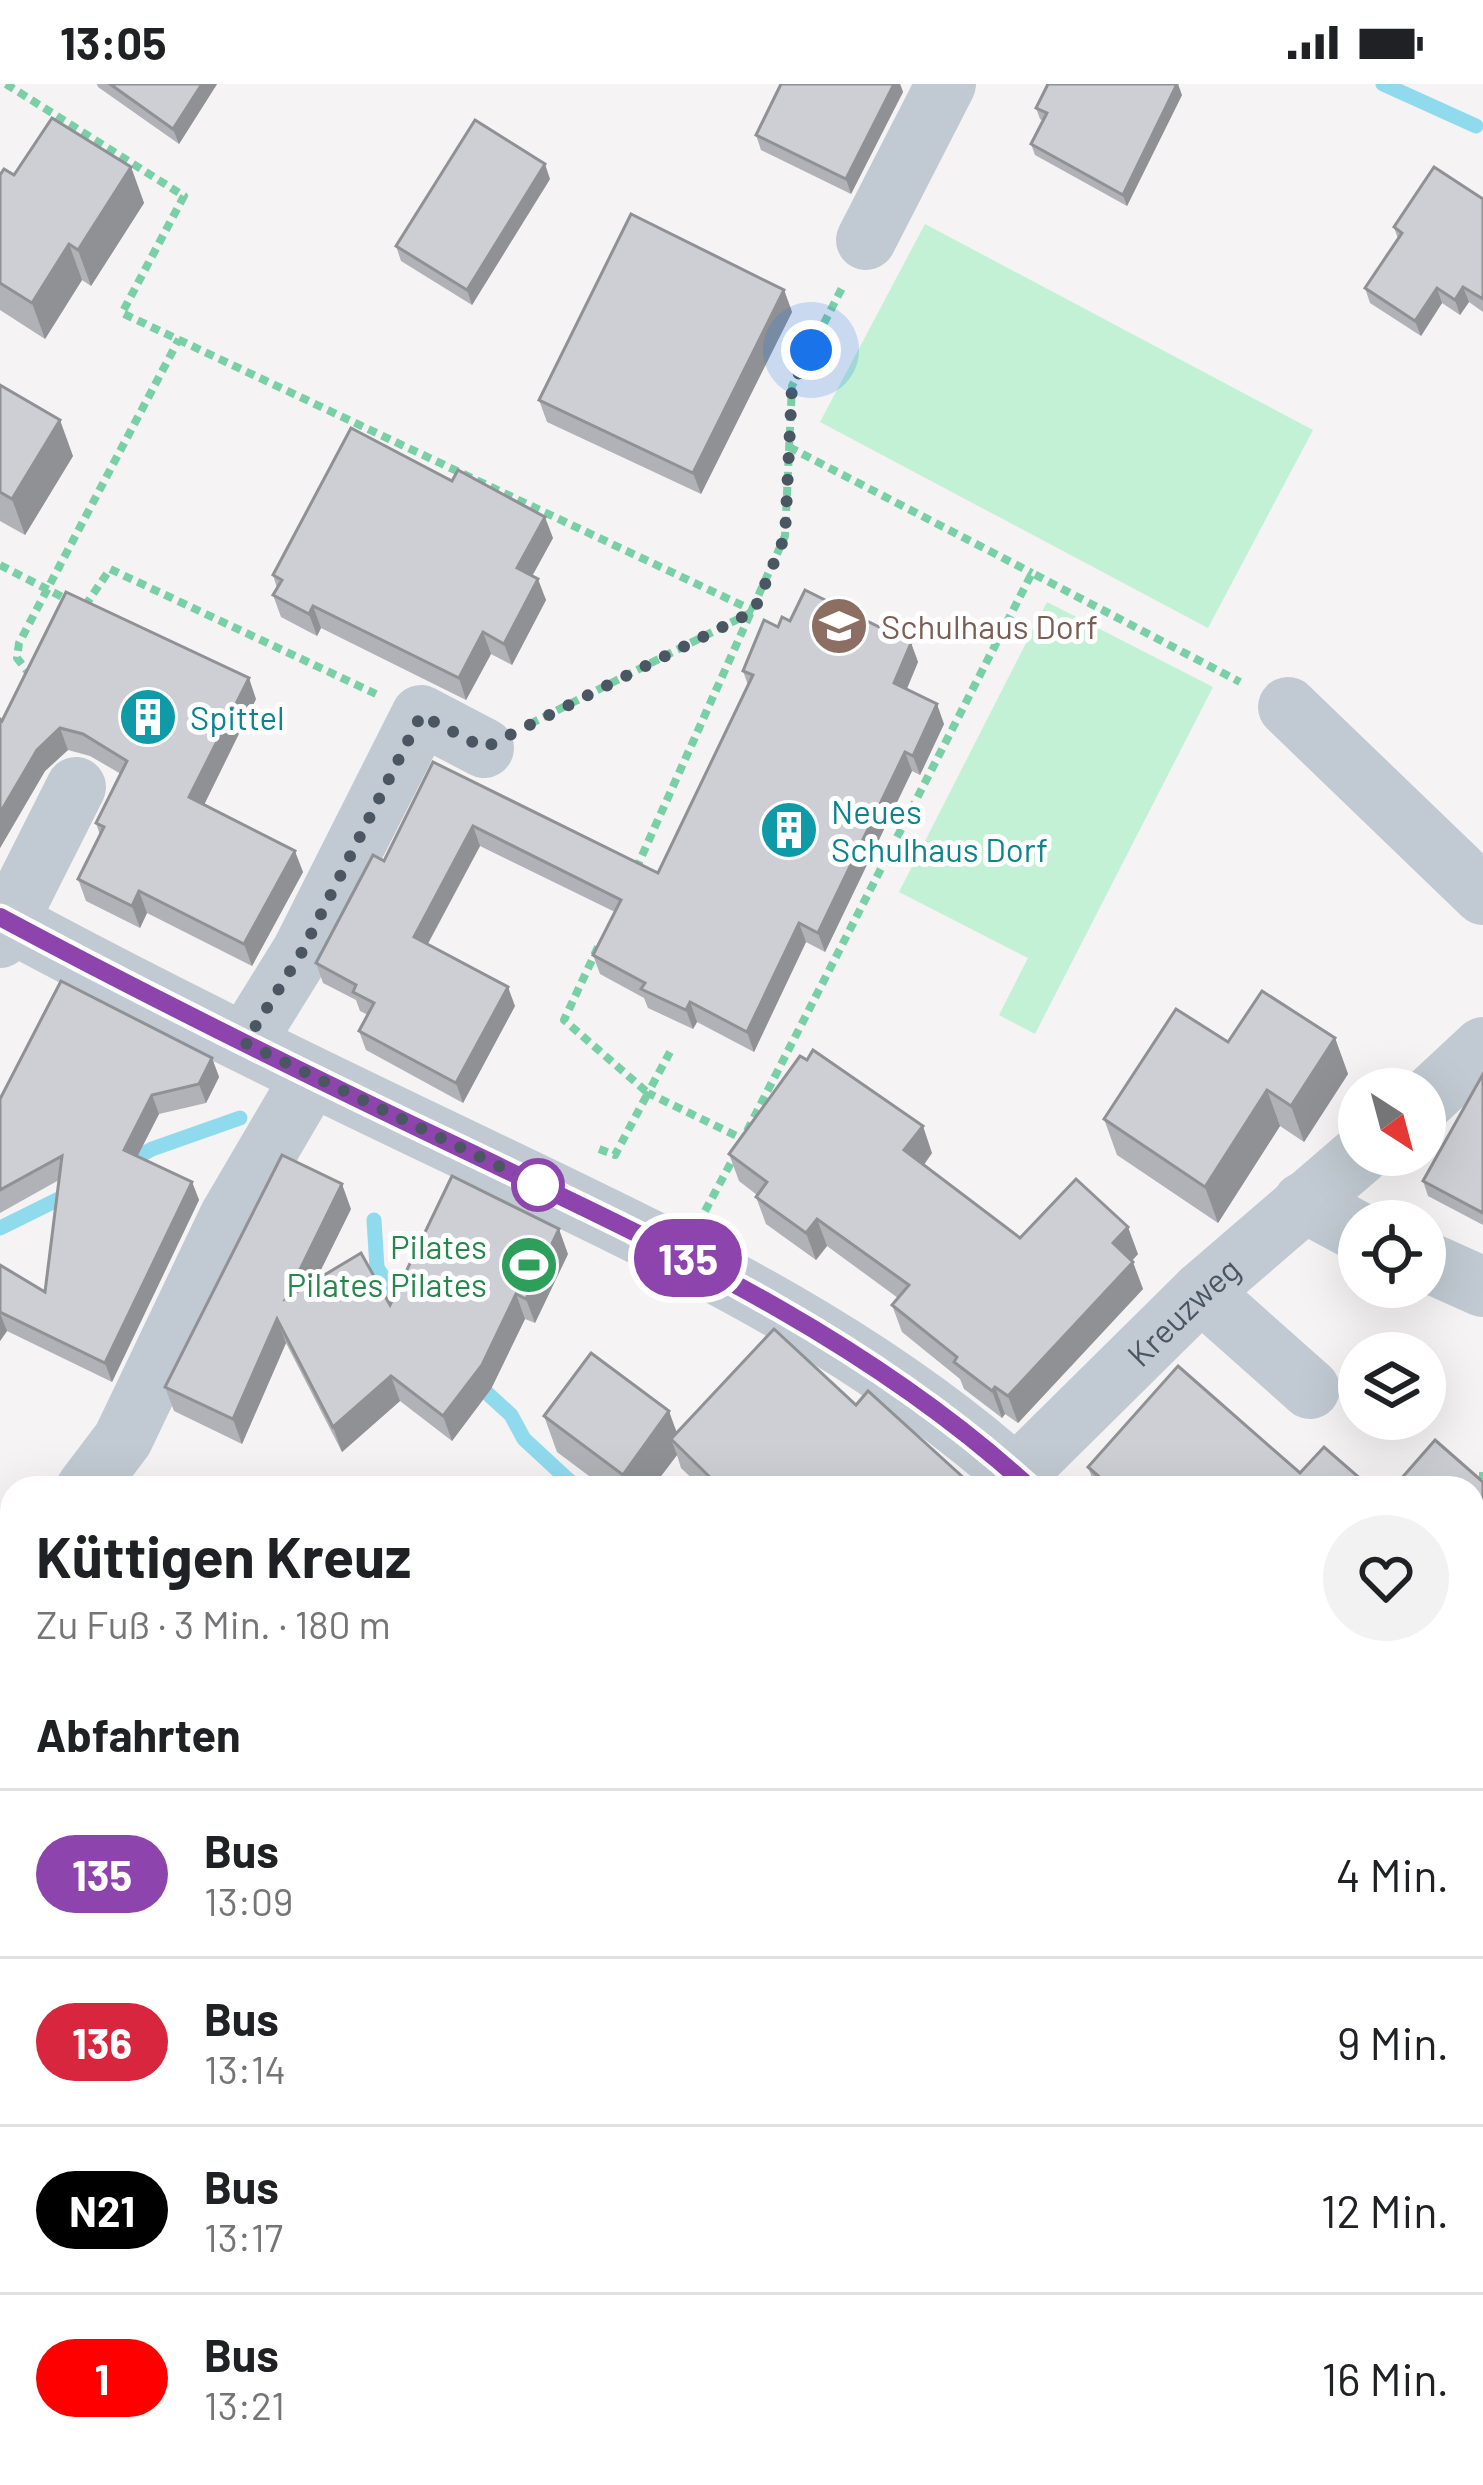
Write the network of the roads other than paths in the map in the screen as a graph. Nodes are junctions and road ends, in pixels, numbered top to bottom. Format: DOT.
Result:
graph roads {
  1 [pos="946,84"];
  2 [pos="866,240"];
  3 [pos="1288,706"];
  4 [pos="484,748"];
  5 [pos="76,787"];
  6 [pos="1483,895"];
  7 [pos="3,926"];
  8 [pos="245,1043"];
  9 [pos="1483,1047"];
  10 [pos="311,1077"];
  11 [pos="1446,1081"];
  12 [pos="1338,1173"];
  13 [pos="1303,1202"];
  14 [pos="1338,1221"];
  15 [pos="1446,1270"];
  16 [pos="1483,1287"];
  17 [pos="1201,1292"];
  18 [pos="1310,1389"];
  19 [pos="95,1476"];
  20 [pos="1016,1476"];
  21 [pos="1029,1476"];
  1 -- 2 [label="street"];
  3 -- 6 [label="street"];
  4 -- 8 [label="street"];
  5 -- 7 [label="street"];
  7 -- 8 [label="street"];
  8 -- 10 [label="street"];
  9 -- 11 [label="street"];
  10 -- 19 [label="street"];
  10 -- 20 [label="street"];
  12 -- 13 [label="street, Kreuzweg"];
  13 -- 14 [label="street"];
  13 -- 17 [label="street, Kreuzweg"];
  15 -- 16 [label="street"];
  17 -- 18 [label="street"];
  17 -- 21 [label="street, Kreuzweg"];
}
